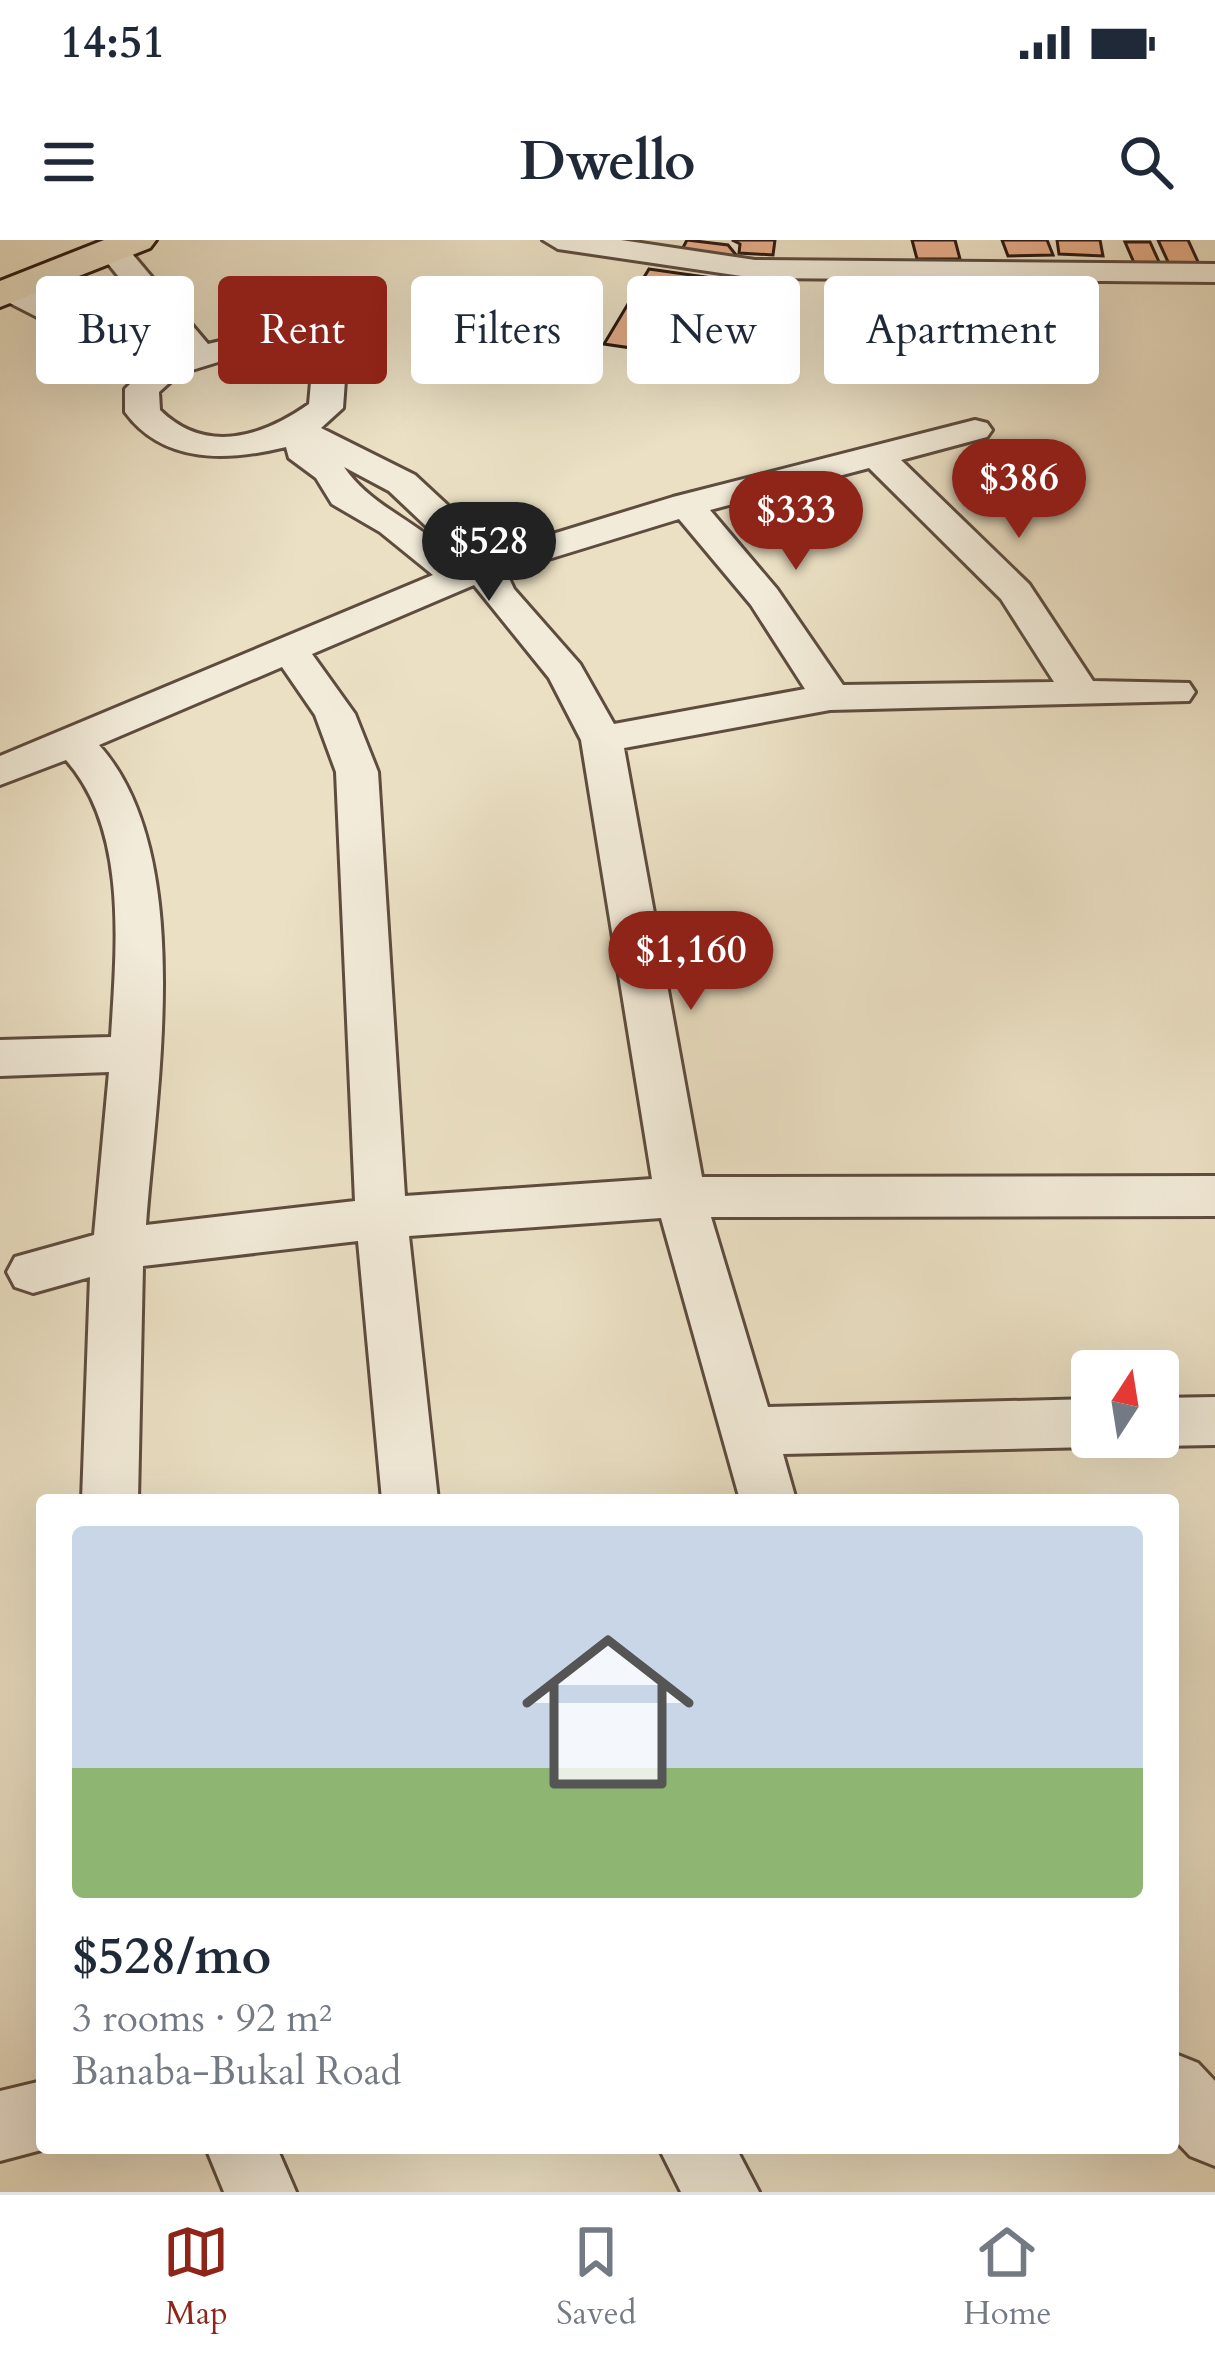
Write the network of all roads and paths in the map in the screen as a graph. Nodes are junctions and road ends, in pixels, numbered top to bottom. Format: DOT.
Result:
graph roads {
  1 [pos="558,240"];
  2 [pos="124,245"];
  3 [pos="1215,273"];
  4 [pos="5,293"];
  5 [pos="36,308"];
  6 [pos="199,354"];
  7 [pos="194,356"];
  8 [pos="151,384"];
  9 [pos="975,430"];
  10 [pos="290,434"];
  11 [pos="876,455"];
  12 [pos="686,505"];
  13 [pos="481,578"];
  14 [pos="289,649"];
  15 [pos="1175,692"];
  16 [pos="1082,694"];
  17 [pos="830,698"];
  18 [pos="71,740"];
  19 [pos="602,740"];
  20 [pos="0,772"];
  21 [pos="134,1054"];
  22 [pos="0,1058"];
  23 [pos="1215,1196"];
  24 [pos="680,1197"];
  25 [pos="381,1218"];
  26 [pos="122,1248"];
  27 [pos="33,1272"];
  28 [pos="1215,1420"];
  29 [pos="1179,1421"];
  30 [pos="1071,1423"];
  31 [pos="744,1431"];
  32 [pos="110,1494"];
  33 [pos="409,1494"];
  34 [pos="766,1494"];
  35 [pos="1179,2094"];
  36 [pos="36,2117"];
  37 [pos="0,2126"];
  38 [pos="1215,2131"];
  39 [pos="244,2154"];
  40 [pos="698,2154"];
  41 [pos="260,2192"];
  42 [pos="724,2192"];
  1 -- 3 [label="street"];
  2 -- 4 [label="main road"];
  2 -- 6 [label="street"];
  4 -- 5 [label="street"];
  6 -- 7 [label="street"];
  6 -- 10 [label="street"];
  8 -- 10 [label="street"];
  9 -- 11 [label="street"];
  10 -- 13 [label="street"];
  11 -- 12 [label="street"];
  11 -- 16 [label="street"];
  12 -- 13 [label="street"];
  12 -- 17 [label="street"];
  13 -- 14 [label="street"];
  13 -- 19 [label="street"];
  14 -- 18 [label="street"];
  14 -- 25 [label="street"];
  15 -- 16 [label="street"];
  16 -- 17 [label="street"];
  17 -- 19 [label="street"];
  18 -- 20 [label="street"];
  18 -- 21 [label="street"];
  19 -- 24 [label="street"];
  21 -- 22 [label="street"];
  21 -- 26 [label="street"];
  23 -- 24 [label="street"];
  24 -- 25 [label="street"];
  24 -- 31 [label="street"];
  25 -- 26 [label="street"];
  25 -- 33 [label="street"];
  26 -- 27 [label="street"];
  26 -- 32 [label="street"];
  28 -- 29 [label="street"];
  30 -- 31 [label="street"];
  31 -- 34 [label="street"];
  35 -- 38 [label="street"];
  36 -- 37 [label="street"];
  39 -- 41 [label="street"];
  40 -- 42 [label="street"];
}
